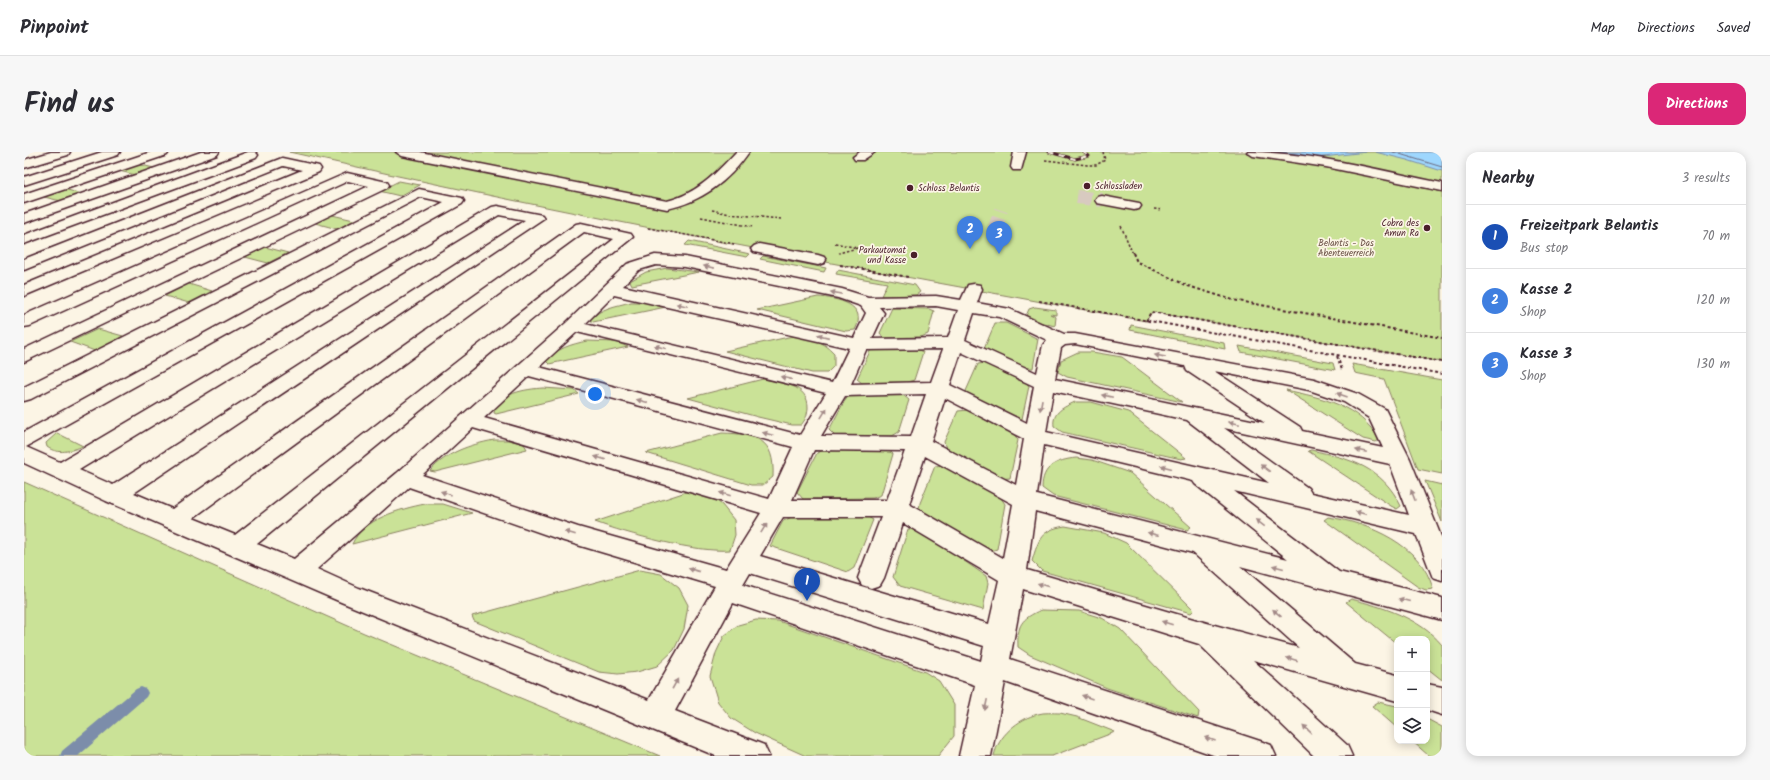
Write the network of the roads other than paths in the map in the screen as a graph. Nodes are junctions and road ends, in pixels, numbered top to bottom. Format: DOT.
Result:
graph roads {
  1 [pos="64,152"];
  2 [pos="114,152"];
  3 [pos="163,152"];
  4 [pos="213,152"];
  5 [pos="240,152"];
  6 [pos="402,152"];
  7 [pos="743,152"];
  8 [pos="1020,152"];
  9 [pos="1253,152"];
  10 [pos="24,164"];
  11 [pos="1017,167"];
  12 [pos="24,181"];
  13 [pos="1428,184"];
  14 [pos="1442,187"];
  15 [pos="1442,196"];
  16 [pos="24,199"];
  17 [pos="1102,200"];
  18 [pos="1134,206"];
  19 [pos="24,219"];
  20 [pos="24,240"];
  21 [pos="760,249"];
  22 [pos="818,260"];
  23 [pos="24,265"];
  24 [pos="612,289"];
  25 [pos="24,292"];
  26 [pos="971,298"];
  27 [pos="867,302"];
  28 [pos="24,322"];
  29 [pos="573,326"];
  30 [pos="1061,340"];
  31 [pos="956,343"];
  32 [pos="861,345"];
  33 [pos="24,356"];
  34 [pos="1183,360"];
  35 [pos="526,369"];
  36 [pos="1044,383"];
  37 [pos="940,388"];
  38 [pos="838,390"];
  39 [pos="24,395"];
  40 [pos="1191,414"];
  41 [pos="468,420"];
  42 [pos="1035,436"];
  43 [pos="1299,438"];
  44 [pos="24,441"];
  45 [pos="806,443"];
  46 [pos="920,444"];
  47 [pos="24,454"];
  48 [pos="1399,459"];
  49 [pos="61,471"];
  50 [pos="1198,475"];
  51 [pos="405,478"];
  52 [pos="114,495"];
  53 [pos="1026,500"];
  54 [pos="1308,500"];
  55 [pos="897,508"];
  56 [pos="776,509"];
  57 [pos="173,520"];
  58 [pos="1426,528"];
  59 [pos="238,546"];
  60 [pos="1200,546"];
  61 [pos="298,571"];
  62 [pos="1442,571"];
  63 [pos="1013,576"];
  64 [pos="734,577"];
  65 [pos="871,578"];
  66 [pos="1335,582"];
  67 [pos="1442,610"];
  68 [pos="1207,635"];
  69 [pos="995,661"];
  70 [pos="1349,675"];
  71 [pos="1394,687"];
  72 [pos="1430,698"];
  73 [pos="1442,701"];
  74 [pos="656,718"];
  75 [pos="753,756"];
  76 [pos="975,756"];
  77 [pos="1260,756"];
  78 [pos="1336,756"];
  1 -- 10 [label="street"];
  2 -- 12 [label="street"];
  3 -- 16 [label="street"];
  4 -- 19 [label="street"];
  5 -- 20 [label="street"];
  6 -- 7 [label="street"];
  8 -- 11 [label="street"];
  9 -- 13 [label="street"];
  13 -- 14 [label="street"];
  13 -- 15 [label="street"];
  17 -- 18 [label="street"];
  21 -- 22 [label="street"];
  23 -- 25 [label="street"];
  27 -- 24 [label="street, one-way"];
  24 -- 29 [label="street"];
  32 -- 24 [label="street, one-way"];
  26 -- 27 [label="street"];
  26 -- 30 [label="street"];
  26 -- 31 [label="street"];
  27 -- 32 [label="street"];
  28 -- 33 [label="street"];
  29 -- 35 [label="street"];
  38 -- 29 [label="street, one-way"];
  34 -- 30 [label="street, one-way"];
  30 -- 36 [label="street"];
  31 -- 32 [label="street"];
  31 -- 36 [label="street"];
  31 -- 37 [label="street"];
  32 -- 38 [label="street"];
  34 -- 43 [label="street"];
  48 -- 34 [label="street, one-way"];
  35 -- 41 [label="street"];
  45 -- 35 [label="street, one-way"];
  40 -- 36 [label="street, one-way"];
  36 -- 42 [label="street, one-way"];
  37 -- 38 [label="street"];
  37 -- 42 [label="street"];
  37 -- 46 [label="street"];
  45 -- 38 [label="street, one-way"];
  39 -- 44 [label="street"];
  43 -- 40 [label="street, one-way"];
  54 -- 40 [label="street, one-way"];
  41 -- 51 [label="street"];
  56 -- 41 [label="street, one-way"];
  50 -- 42 [label="street, one-way"];
  42 -- 53 [label="street"];
  48 -- 43 [label="street, one-way"];
  45 -- 46 [label="street"];
  45 -- 56 [label="street"];
  46 -- 53 [label="street"];
  46 -- 55 [label="street"];
  47 -- 49 [label="street"];
  58 -- 48 [label="street, one-way"];
  49 -- 52 [label="street"];
  49 -- 52 [label="street"];
  50 -- 54 [label="street"];
  66 -- 50 [label="street, one-way"];
  51 -- 61 [label="street"];
  64 -- 51 [label="street, one-way"];
  52 -- 57 [label="street"];
  60 -- 53 [label="street, one-way"];
  53 -- 63 [label="street"];
  58 -- 54 [label="street, one-way"];
  55 -- 56 [label="street"];
  55 -- 63 [label="street"];
  55 -- 65 [label="street"];
  64 -- 56 [label="street, one-way"];
  57 -- 59 [label="street"];
  57 -- 59 [label="street"];
  58 -- 62 [label="street"];
  59 -- 61 [label="street"];
  66 -- 60 [label="street, one-way"];
  70 -- 60 [label="street, one-way"];
  61 -- 74 [label="street"];
  68 -- 63 [label="street, one-way"];
  63 -- 69 [label="street"];
  64 -- 69 [label="street"];
  64 -- 69 [label="street"];
  74 -- 64 [label="street, one-way"];
  67 -- 66 [label="street, one-way"];
  70 -- 68 [label="street, one-way"];
  78 -- 68 [label="street, one-way"];
  69 -- 76 [label="street, one-way"];
  77 -- 69 [label="street, one-way"];
  70 -- 71 [label="street"];
  72 -- 73 [label="street"];
  74 -- 75 [label="street"];
}
